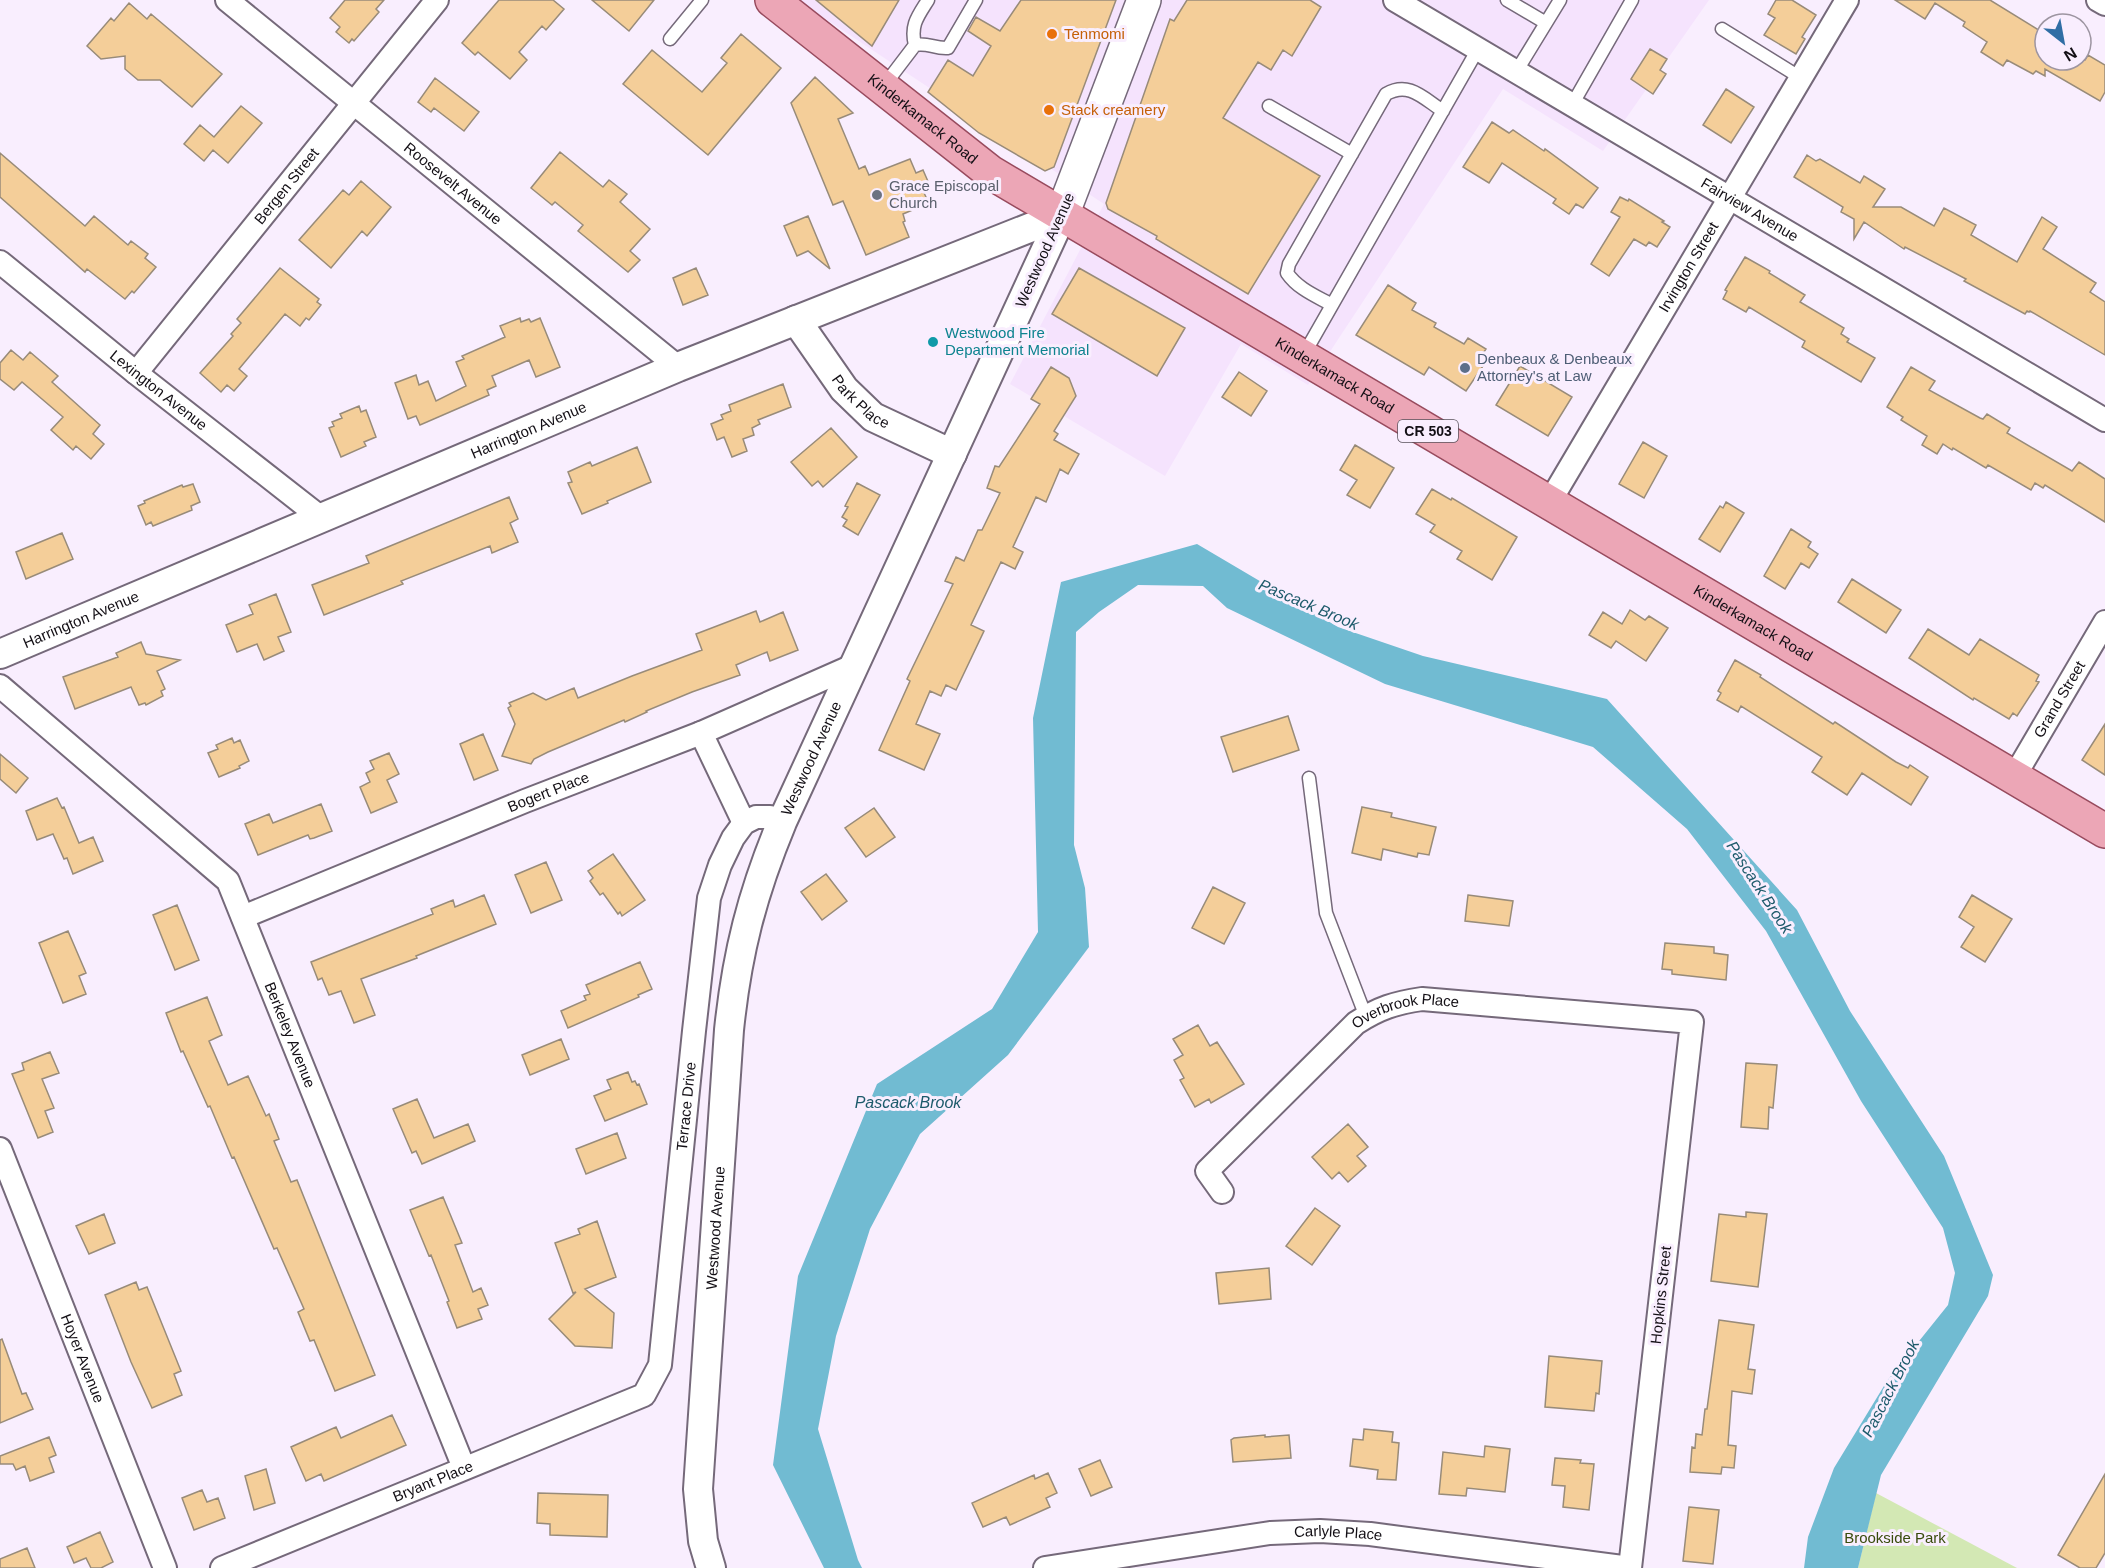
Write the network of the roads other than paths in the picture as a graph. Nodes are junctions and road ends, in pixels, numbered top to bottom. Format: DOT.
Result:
graph roads {
  1 [pos="227,0"];
  2 [pos="437,0"];
  3 [pos="702,0"];
  4 [pos="928,0"];
  5 [pos="976,0"];
  6 [pos="1144,0"];
  7 [pos="1395,0"];
  8 [pos="1507,0"];
  9 [pos="1560,0"];
  10 [pos="1632,0"];
  11 [pos="1847,0"];
  12 [pos="2098,0"];
  13 [pos="780,3"];
  14 [pos="2105,4"];
  15 [pos="1546,23"];
  16 [pos="1722,29"];
  17 [pos="670,39"];
  18 [pos="915,45"];
  19 [pos="1478,49"];
  20 [pos="1516,72"];
  21 [pos="1801,78"];
  22 [pos="883,88"];
  23 [pos="354,103"];
  24 [pos="1572,105"];
  25 [pos="1269,106"];
  26 [pos="1443,111"];
  27 [pos="1352,154"];
  28 [pos="1730,198"];
  29 [pos="1062,215"];
  30 [pos="0,262"];
  31 [pos="1332,305"];
  32 [pos="796,320"];
  33 [pos="1303,357"];
  34 [pos="678,367"];
  35 [pos="136,372"];
  36 [pos="2105,420"];
  37 [pos="951,454"];
  38 [pos="1549,503"];
  39 [pos="320,517"];
  40 [pos="2105,622"];
  41 [pos="0,654"];
  42 [pos="855,664"];
  43 [pos="0,686"];
  44 [pos="701,733"];
  45 [pos="2013,777"];
  46 [pos="1309,778"];
  47 [pos="782,822"];
  48 [pos="744,823"];
  49 [pos="2105,831"];
  50 [pos="243,917"];
  51 [pos="1366,1017"];
  52 [pos="1692,1022"];
  53 [pos="0,1149"];
  54 [pos="1222,1192"];
  55 [pos="644,1395"];
  56 [pos="464,1468"];
  57 [pos="165,1568"];
  58 [pos="222,1568"];
  59 [pos="711,1568"];
  60 [pos="1045,1568"];
  61 [pos="1630,1568"];
  1 -- 23 [label="street, Roosevelt Avenue"];
  2 -- 23 [label="street, Bergen Street"];
  3 -- 17 [label="lane"];
  4 -- 18 [label="lane"];
  5 -- 18 [label="lane"];
  6 -- 29 [label="main road, Westwood Avenue"];
  7 -- 19 [label="street, Fairview Avenue"];
  8 -- 15 [label="lane"];
  9 -- 15 [label="lane"];
  10 -- 24 [label="lane"];
  11 -- 21 [label="street, Irvington Street"];
  12 -- 14 [label="street"];
  13 -- 22 [label="main road, Kinderkamack Road / CR 503"];
  15 -- 20 [label="lane"];
  16 -- 21 [label="lane"];
  18 -- 22 [label="lane"];
  19 -- 20 [label="street, Fairview Avenue"];
  19 -- 26 [label="lane"];
  20 -- 24 [label="street, Fairview Avenue"];
  21 -- 28 [label="street, Irvington Street"];
  22 -- 29 [label="main road, Kinderkamack Road / CR 503"];
  23 -- 34 [label="street, Roosevelt Avenue"];
  23 -- 35 [label="street, Bergen Street"];
  24 -- 28 [label="street, Fairview Avenue"];
  25 -- 27 [label="lane"];
  26 -- 27 [label="lane"];
  26 -- 31 [label="lane"];
  27 -- 31 [label="lane"];
  28 -- 36 [label="street, Fairview Avenue"];
  28 -- 38 [label="street, Irvington Street"];
  29 -- 32 [label="street, Harrington Avenue"];
  29 -- 33 [label="main road, Kinderkamack Road / CR 503"];
  29 -- 37 [label="street, Westwood Avenue"];
  30 -- 35 [label="street, Lexington Avenue"];
  31 -- 33 [label="lane"];
  32 -- 34 [label="street, Harrington Avenue"];
  32 -- 37 [label="street, Park Place"];
  33 -- 38 [label="main road, Kinderkamack Road / CR 503"];
  34 -- 39 [label="street, Harrington Avenue"];
  35 -- 39 [label="street, Lexington Avenue"];
  37 -- 42 [label="street, Westwood Avenue"];
  38 -- 45 [label="main road, Kinderkamack Road / CR 503"];
  39 -- 41 [label="street, Harrington Avenue"];
  40 -- 45 [label="street, Grand Street"];
  42 -- 44 [label="street, Bogert Place"];
  42 -- 47 [label="street, Westwood Avenue"];
  43 -- 50 [label="street, Berkeley Avenue"];
  44 -- 48 [label="street"];
  44 -- 50 [label="street, Bogert Place"];
  45 -- 49 [label="main road, Kinderkamack Road / CR 503"];
  46 -- 51 [label="lane"];
  47 -- 48 [label="street"];
  47 -- 59 [label="street, Westwood Avenue"];
  48 -- 55 [label="street, Terrace Drive"];
  50 -- 56 [label="street, Berkeley Avenue"];
  51 -- 52 [label="street, Overbrook Place"];
  51 -- 54 [label="street, Overbrook Place"];
  52 -- 61 [label="street, Hopkins Street"];
  53 -- 57 [label="street, Hoyer Avenue"];
  55 -- 56 [label="street, Bryant Place"];
  56 -- 58 [label="street, Bryant Place"];
  60 -- 61 [label="street, Carlyle Place"];
}
